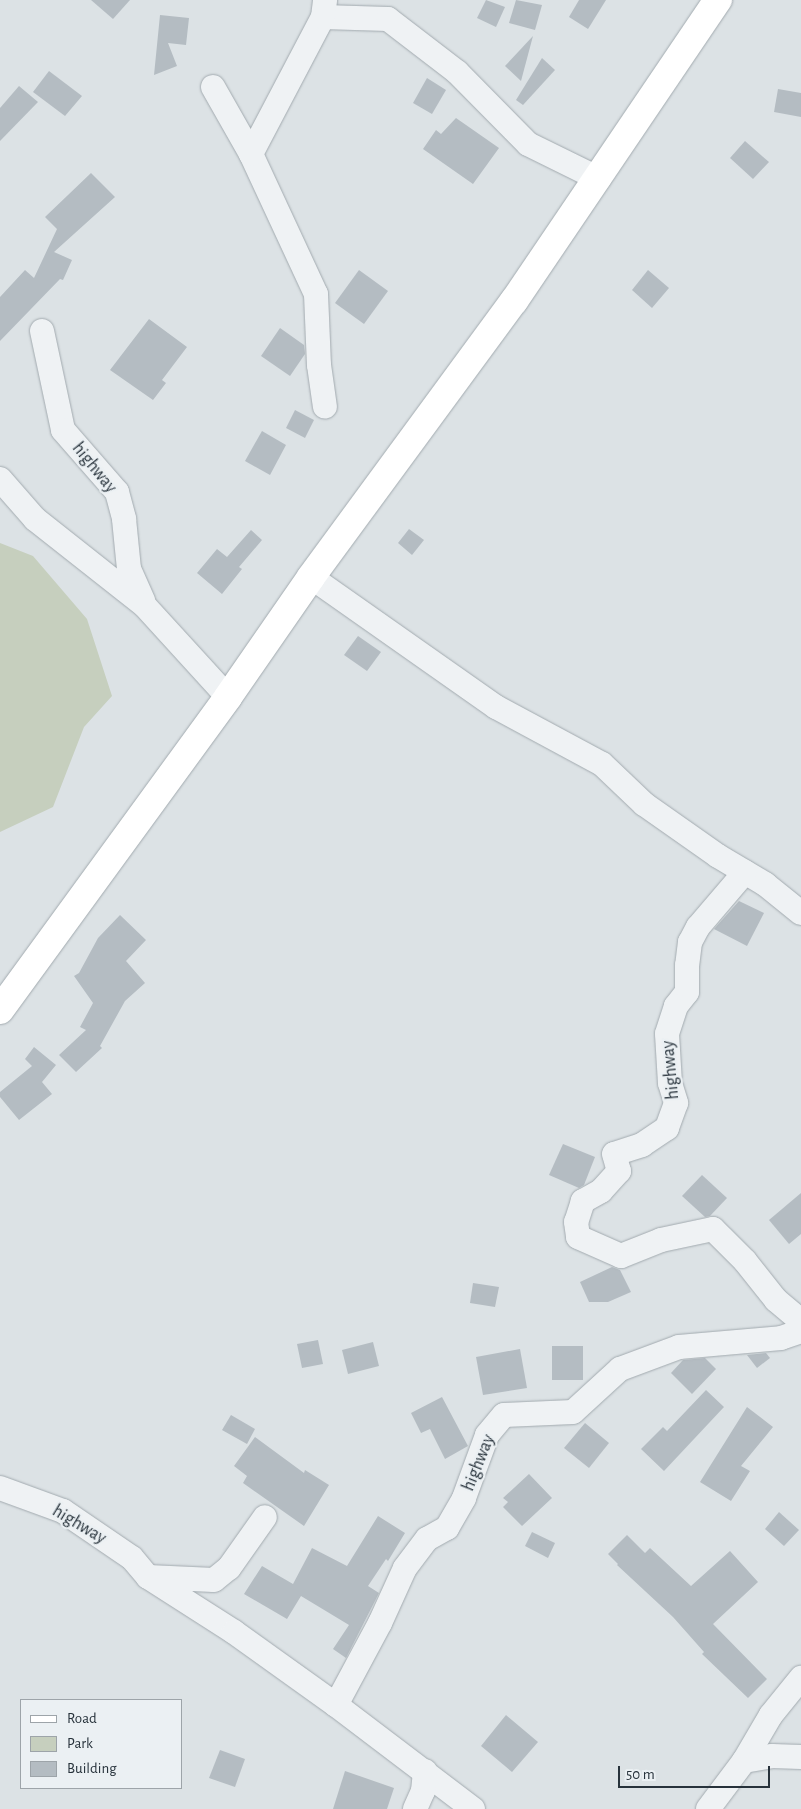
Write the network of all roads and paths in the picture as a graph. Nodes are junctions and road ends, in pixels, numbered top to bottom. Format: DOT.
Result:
graph roads {
  1 [pos="718,0"];
  2 [pos="324,9"];
  3 [pos="213,88"];
  4 [pos="251,154"];
  5 [pos="599,179"];
  6 [pos="42,331"];
  7 [pos="325,407"];
  8 [pos="0,478"];
  9 [pos="311,577"];
  10 [pos="144,605"];
  11 [pos="228,697"];
  12 [pos="745,872"];
  13 [pos="801,913"];
  14 [pos="0,1010"];
  15 [pos="801,1321"];
  16 [pos="801,1332"];
  17 [pos="0,1488"];
  18 [pos="265,1516"];
  19 [pos="148,1577"];
  20 [pos="801,1678"];
  21 [pos="336,1705"];
  22 [pos="801,1757"];
  23 [pos="744,1761"];
  24 [pos="425,1771"];
  25 [pos="415,1809"];
  26 [pos="473,1809"];
  27 [pos="708,1809"];
  1 -- 5 [label="main road"];
  2 -- 4 [label="street"];
  2 -- 5 [label="street"];
  3 -- 4 [label="street"];
  4 -- 7 [label="street"];
  5 -- 9 [label="main road"];
  6 -- 10 [label="street, highway"];
  8 -- 10 [label="street, highway"];
  9 -- 11 [label="main road"];
  9 -- 12 [label="street"];
  10 -- 11 [label="street, highway"];
  11 -- 14 [label="main road"];
  12 -- 13 [label="street"];
  12 -- 15 [label="street, highway"];
  16 -- 21 [label="street, highway"];
  17 -- 19 [label="street, highway"];
  18 -- 19 [label="street"];
  19 -- 21 [label="street, highway"];
  20 -- 23 [label="street"];
  21 -- 24 [label="street, highway"];
  22 -- 23 [label="street"];
  23 -- 27 [label="street"];
  24 -- 25 [label="street"];
  24 -- 26 [label="street, highway"];
}
